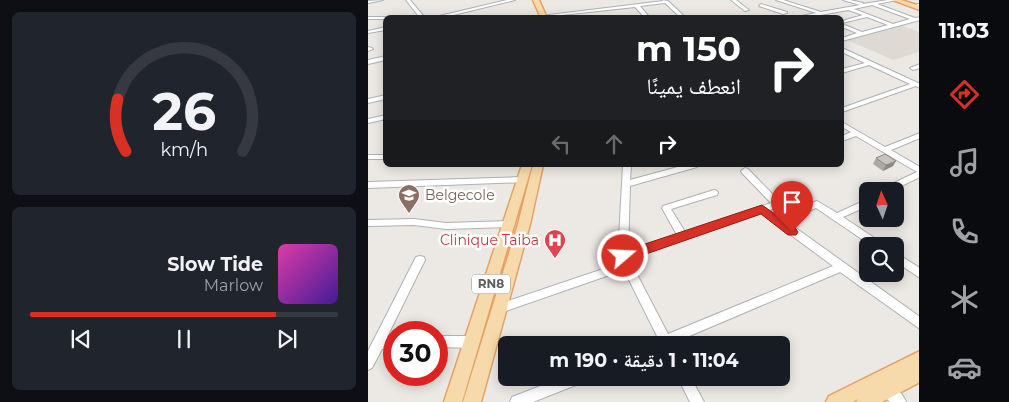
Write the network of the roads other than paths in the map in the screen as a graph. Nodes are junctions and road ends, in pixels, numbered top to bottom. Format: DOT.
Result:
graph roads {
  1 [pos="381,0"];
  2 [pos="408,0"];
  3 [pos="492,0"];
  4 [pos="513,0"];
  5 [pos="531,0"];
  6 [pos="536,0"];
  7 [pos="733,0"];
  8 [pos="781,0"];
  9 [pos="804,0"];
  10 [pos="845,0"];
  11 [pos="896,0"];
  12 [pos="902,0"];
  13 [pos="666,1"];
  14 [pos="368,2"];
  15 [pos="768,2"];
  16 [pos="496,4"];
  17 [pos="792,4"];
  18 [pos="871,4"];
  19 [pos="864,5"];
  20 [pos="637,6"];
  21 [pos="919,6"];
  22 [pos="847,8"];
  23 [pos="747,10"];
  24 [pos="455,13"];
  25 [pos="785,13"];
  26 [pos="420,15"];
  27 [pos="446,15"];
  28 [pos="458,15"];
  29 [pos="541,15"];
  30 [pos="541,15"];
  31 [pos="564,15"];
  32 [pos="645,15"];
  33 [pos="681,15"];
  34 [pos="810,15"];
  35 [pos="823,15"];
  36 [pos="867,16"];
  37 [pos="368,18"];
  38 [pos="383,18"];
  39 [pos="917,19"];
  40 [pos="844,22"];
  41 [pos="844,24"];
  42 [pos="892,26"];
  43 [pos="383,29"];
  44 [pos="368,32"];
  45 [pos="862,34"];
  46 [pos="844,38"];
  47 [pos="844,51"];
  48 [pos="383,59"];
  49 [pos="368,62"];
  50 [pos="868,63"];
  51 [pos="920,66"];
  52 [pos="912,68"];
  53 [pos="844,70"];
  54 [pos="918,85"];
  55 [pos="383,98"];
  56 [pos="368,101"];
  57 [pos="844,109"];
  58 [pos="383,118"];
  59 [pos="368,121"];
  60 [pos="844,125"];
  61 [pos="856,133"];
  62 [pos="920,135"];
  63 [pos="844,138"];
  64 [pos="884,150"];
  65 [pos="368,157"];
  66 [pos="383,157"];
  67 [pos="526,167"];
  68 [pos="538,167"];
  69 [pos="626,167"];
  70 [pos="687,167"];
  71 [pos="745,171"];
  72 [pos="920,173"];
  73 [pos="523,180"];
  74 [pos="902,182"];
  75 [pos="626,184"];
  76 [pos="368,185"];
  77 [pos="714,193"];
  78 [pos="777,204"];
  79 [pos="859,206"];
  80 [pos="762,209"];
  81 [pos="789,216"];
  82 [pos="836,217"];
  83 [pos="778,221"];
  84 [pos="368,223"];
  85 [pos="510,224"];
  86 [pos="683,236"];
  87 [pos="866,237"];
  88 [pos="420,260"];
  89 [pos="625,261"];
  90 [pos="904,263"];
  91 [pos="841,267"];
  92 [pos="920,274"];
  93 [pos="500,308"];
  94 [pos="920,324"];
  95 [pos="658,336"];
  96 [pos="681,336"];
  97 [pos="448,342"];
  98 [pos="473,342"];
  99 [pos="379,343"];
  100 [pos="383,343"];
  101 [pos="920,358"];
  102 [pos="368,364"];
  103 [pos="920,374"];
  104 [pos="556,386"];
  105 [pos="688,386"];
  106 [pos="894,396"];
  107 [pos="453,402"];
  108 [pos="472,402"];
  109 [pos="517,402"];
  110 [pos="697,402"];
  111 [pos="835,402"];
  112 [pos="865,402"];
  1 -- 14 [label="street"];
  2 -- 26 [label="street"];
  3 -- 16 [label="street"];
  4 -- 16 [label="street"];
  5 -- 29 [label="main road"];
  6 -- 30 [label="main road"];
  7 -- 23 [label="street"];
  8 -- 17 [label="street"];
  9 -- 17 [label="street"];
  10 -- 19 [label="street"];
  11 -- 18 [label="street"];
  11 -- 21 [label="main road"];
  12 -- 21 [label="main road"];
  13 -- 20 [label="street"];
  13 -- 33 [label="street"];
  15 -- 25 [label="street"];
  16 -- 24 [label="street"];
  17 -- 35 [label="street"];
  18 -- 19 [label="street"];
  18 -- 39 [label="street"];
  19 -- 22 [label="street"];
  20 -- 31 [label="street"];
  20 -- 32 [label="street"];
  22 -- 35 [label="street"];
  22 -- 36 [label="street"];
  24 -- 27 [label="street"];
  24 -- 28 [label="street"];
  34 -- 35 [label="street"];
  36 -- 40 [label="street"];
  36 -- 42 [label="street"];
  37 -- 38 [label="street"];
  39 -- 42 [label="street"];
  41 -- 45 [label="street"];
  42 -- 45 [label="street"];
  43 -- 44 [label="street"];
  45 -- 46 [label="street"];
  47 -- 50 [label="street"];
  48 -- 49 [label="street"];
  50 -- 53 [label="street"];
  50 -- 54 [label="street"];
  51 -- 52 [label="street"];
  54 -- 57 [label="street"];
  55 -- 56 [label="street"];
  58 -- 59 [label="street"];
  60 -- 61 [label="street"];
  61 -- 63 [label="street"];
  61 -- 64 [label="street"];
  62 -- 64 [label="street"];
  64 -- 72 [label="street"];
  65 -- 66 [label="street"];
  67 -- 73 [label="main road, RN8"];
  68 -- 93 [label="main road, RN8"];
  69 -- 75 [label="street"];
  70 -- 75 [label="street"];
  71 -- 78 [label="street"];
  72 -- 74 [label="street"];
  73 -- 76 [label="street"];
  73 -- 85 [label="main road, RN8"];
  75 -- 89 [label="street"];
  77 -- 86 [label="street"];
  78 -- 80 [label="street"];
  78 -- 81 [label="street"];
  79 -- 82 [label="street"];
  80 -- 83 [label="street"];
  80 -- 86 [label="street"];
  81 -- 82 [label="street"];
  81 -- 83 [label="street"];
  82 -- 87 [label="street"];
  83 -- 91 [label="street"];
  84 -- 85 [label="street"];
  85 -- 98 [label="main road, RN8"];
  86 -- 89 [label="street"];
  88 -- 99 [label="street"];
  89 -- 93 [label="street"];
  89 -- 95 [label="street"];
  90 -- 92 [label="street"];
  91 -- 94 [label="street"];
  91 -- 96 [label="street"];
  93 -- 108 [label="main road, RN8"];
  97 -- 98 [label="street"];
  98 -- 107 [label="main road, RN8"];
  99 -- 100 [label="street"];
  99 -- 102 [label="street"];
  101 -- 111 [label="main road"];
  103 -- 106 [label="main road"];
  104 -- 109 [label="street"];
  105 -- 110 [label="street"];
  106 -- 112 [label="main road"];
}
